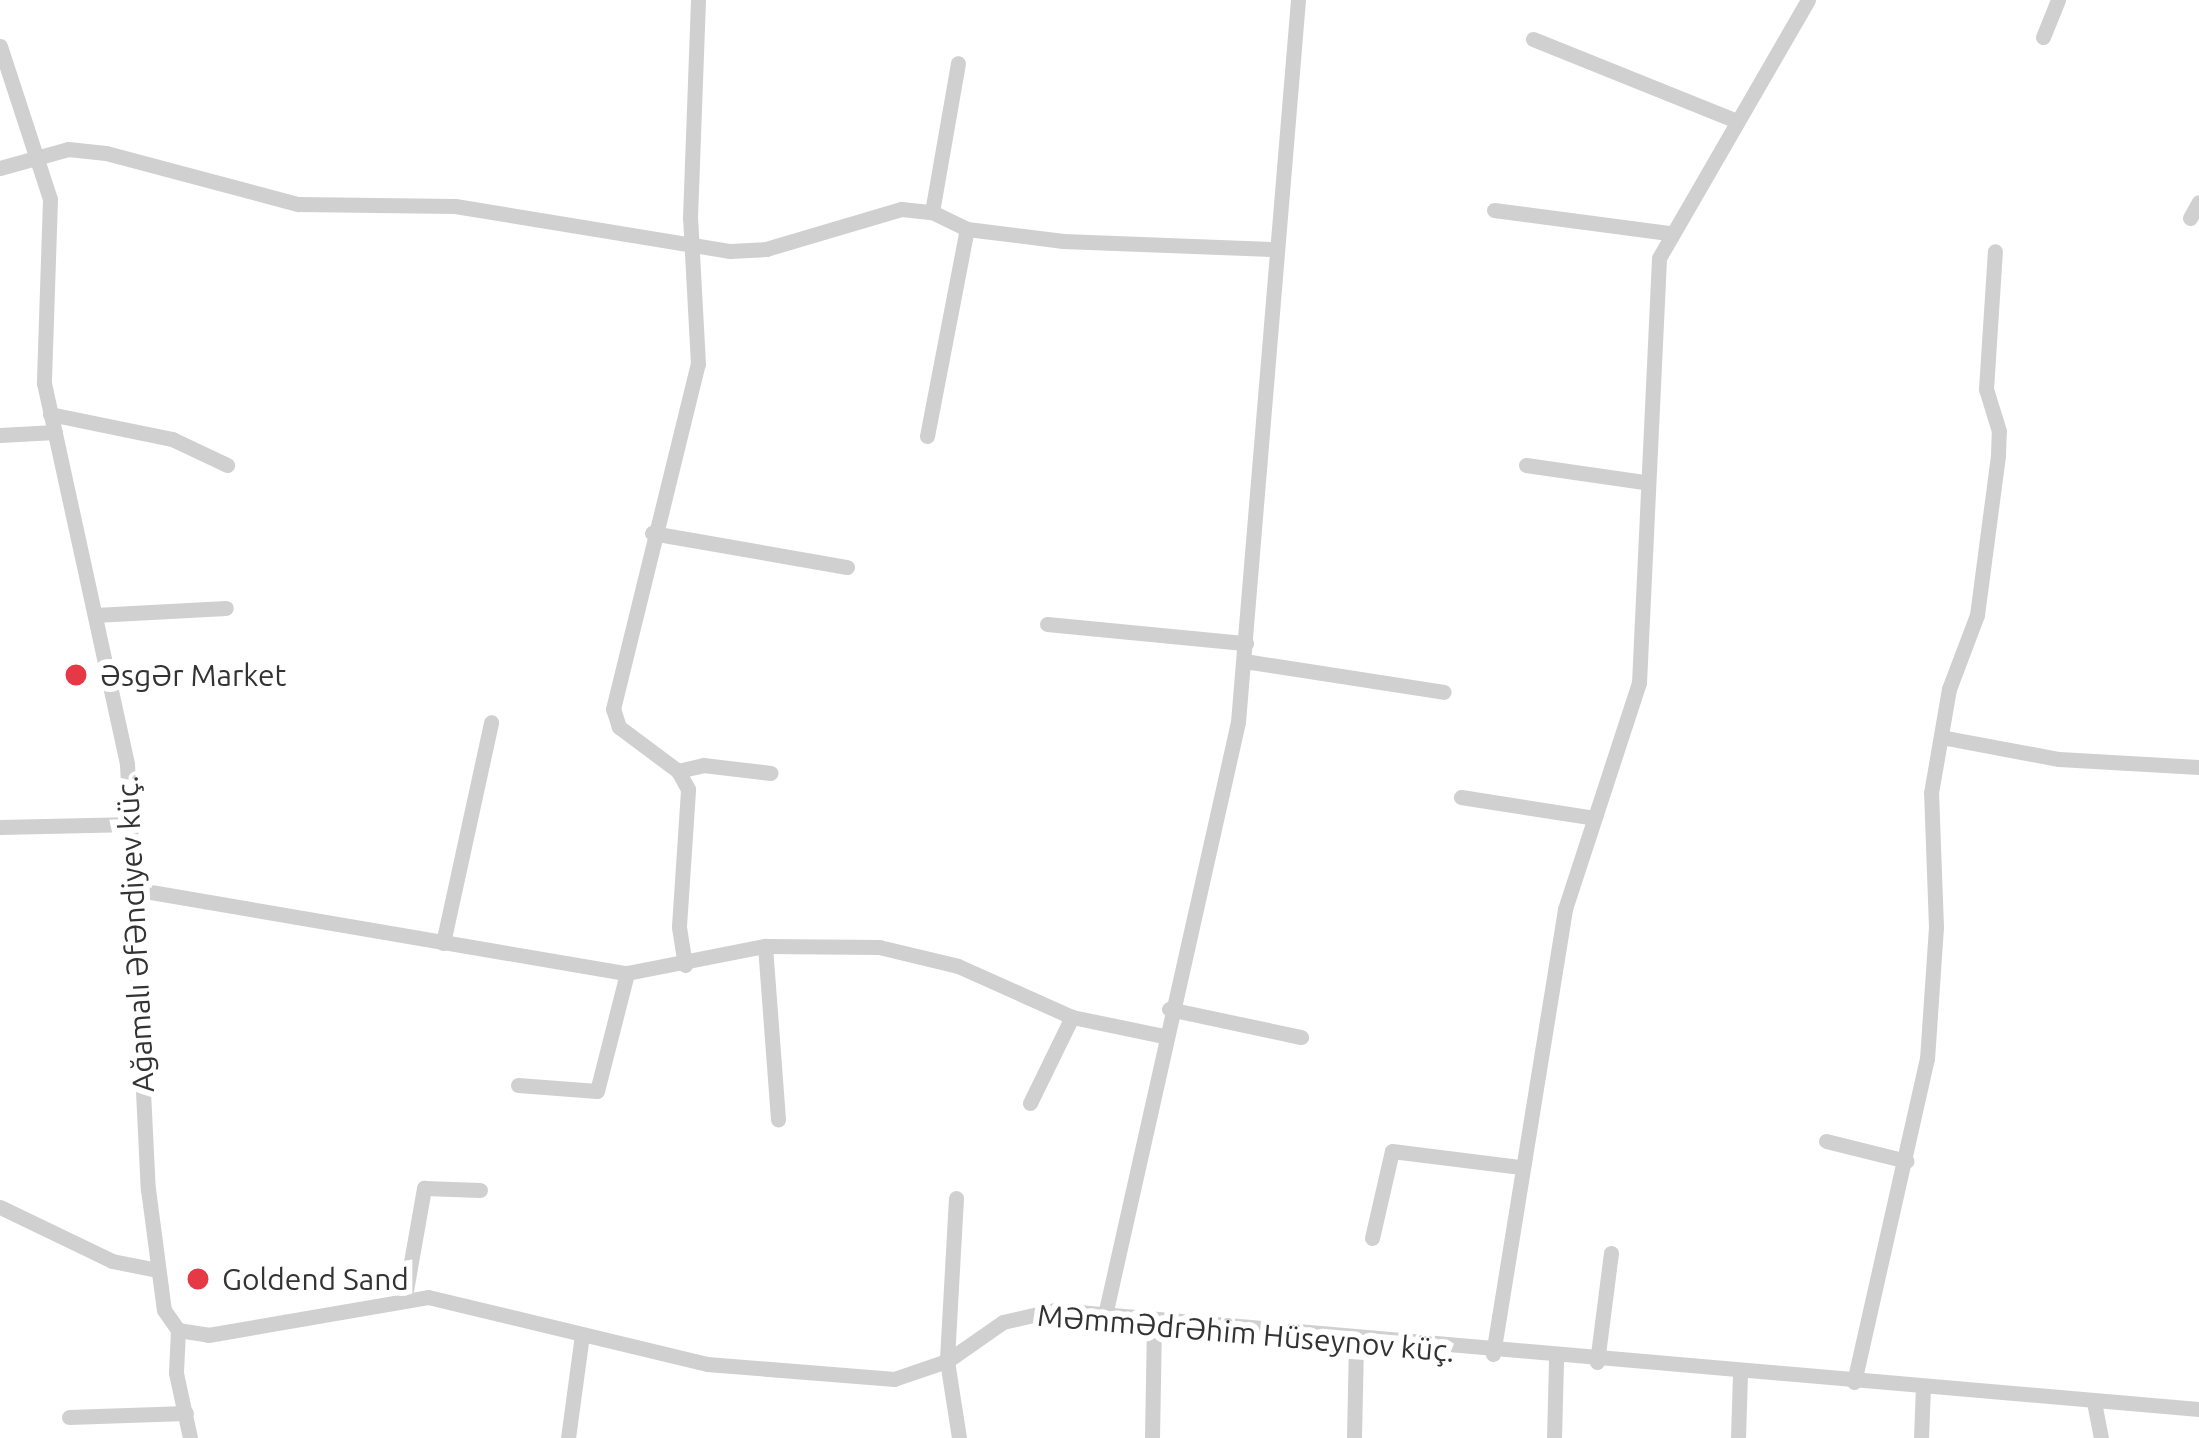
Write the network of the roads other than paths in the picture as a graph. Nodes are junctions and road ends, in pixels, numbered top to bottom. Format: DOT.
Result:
graph roads {
  1 [pos="698,0"];
  2 [pos="1298,0"];
  3 [pos="1808,0"];
  4 [pos="2058,0"];
  5 [pos="2043,37"];
  6 [pos="1533,39"];
  7 [pos="0,46"];
  8 [pos="958,63"];
  9 [pos="1734,120"];
  10 [pos="40,157"];
  11 [pos="0,168"];
  12 [pos="2199,202"];
  13 [pos="1493,210"];
  14 [pos="932,212"];
  15 [pos="2190,218"];
  16 [pos="967,229"];
  17 [pos="1668,233"];
  18 [pos="691,245"];
  19 [pos="1275,249"];
  20 [pos="1995,251"];
  21 [pos="50,414"];
  22 [pos="55,432"];
  23 [pos="0,435"];
  24 [pos="928,436"];
  25 [pos="227,465"];
  26 [pos="1526,465"];
  27 [pos="1644,482"];
  28 [pos="652,533"];
  29 [pos="848,567"];
  30 [pos="226,608"];
  31 [pos="95,615"];
  32 [pos="1047,625"];
  33 [pos="1245,652"];
  34 [pos="1444,692"];
  35 [pos="491,722"];
  36 [pos="1941,737"];
  37 [pos="2199,767"];
  38 [pos="679,771"];
  39 [pos="771,773"];
  40 [pos="1461,797"];
  41 [pos="1589,818"];
  42 [pos="134,824"];
  43 [pos="0,827"];
  44 [pos="139,890"];
  45 [pos="442,943"];
  46 [pos="765,946"];
  47 [pos="685,965"];
  48 [pos="628,973"];
  49 [pos="1169,1009"];
  50 [pos="1072,1017"];
  51 [pos="1163,1036"];
  52 [pos="1301,1037"];
  53 [pos="518,1085"];
  54 [pos="1030,1103"];
  55 [pos="778,1120"];
  56 [pos="1826,1141"];
  57 [pos="1906,1161"];
  58 [pos="1521,1167"];
  59 [pos="480,1190"];
  60 [pos="956,1198"];
  61 [pos="0,1207"];
  62 [pos="1372,1238"];
  63 [pos="1612,1253"];
  64 [pos="158,1270"];
  65 [pos="405,1296"];
  66 [pos="1105,1316"];
  67 [pos="1154,1322"];
  68 [pos="178,1330"];
  69 [pos="582,1335"];
  70 [pos="1356,1342"];
  71 [pos="1493,1354"];
  72 [pos="1556,1359"];
  73 [pos="947,1361"];
  74 [pos="1597,1362"];
  75 [pos="1740,1373"];
  76 [pos="1854,1382"];
  77 [pos="1923,1388"];
  78 [pos="2094,1402"];
  79 [pos="2199,1409"];
  80 [pos="185,1413"];
  81 [pos="69,1417"];
  82 [pos="190,1438"];
  83 [pos="568,1438"];
  84 [pos="959,1438"];
  85 [pos="1151,1438"];
  86 [pos="1354,1438"];
  87 [pos="1554,1438"];
  88 [pos="1738,1438"];
  89 [pos="1922,1438"];
  90 [pos="2102,1438"];
  1 -- 18 [label="street"];
  2 -- 19 [label="street"];
  3 -- 9 [label="street"];
  4 -- 5 [label="street"];
  6 -- 9 [label="street"];
  7 -- 10 [label="street, Ağamalı Əfəndiyev küç."];
  8 -- 14 [label="street"];
  9 -- 17 [label="street"];
  10 -- 11 [label="street"];
  10 -- 18 [label="street"];
  10 -- 21 [label="street, Ağamalı Əfəndiyev küç."];
  12 -- 15 [label="street"];
  13 -- 17 [label="street"];
  14 -- 16 [label="street"];
  14 -- 18 [label="street"];
  16 -- 19 [label="street"];
  16 -- 24 [label="street"];
  17 -- 27 [label="street"];
  18 -- 28 [label="street"];
  19 -- 33 [label="street"];
  20 -- 36 [label="street"];
  21 -- 22 [label="street, Ağamalı Əfəndiyev küç."];
  21 -- 25 [label="street"];
  22 -- 23 [label="street"];
  22 -- 31 [label="street, Ağamalı Əfəndiyev küç."];
  26 -- 27 [label="street"];
  27 -- 41 [label="street"];
  28 -- 29 [label="street"];
  28 -- 38 [label="street"];
  30 -- 31 [label="street"];
  31 -- 42 [label="street, Ağamalı Əfəndiyev küç."];
  32 -- 33 [label="street"];
  33 -- 34 [label="street"];
  33 -- 49 [label="street"];
  35 -- 45 [label="street"];
  36 -- 37 [label="street"];
  36 -- 57 [label="street"];
  38 -- 39 [label="street"];
  38 -- 47 [label="street"];
  40 -- 41 [label="street"];
  41 -- 58 [label="street"];
  42 -- 43 [label="street"];
  42 -- 44 [label="street, Ağamalı Əfəndiyev küç."];
  44 -- 45 [label="street"];
  44 -- 64 [label="street, Ağamalı Əfəndiyev küç."];
  45 -- 48 [label="street"];
  46 -- 47 [label="street"];
  46 -- 50 [label="street"];
  46 -- 55 [label="street"];
  47 -- 48 [label="street"];
  48 -- 53 [label="street"];
  49 -- 51 [label="street"];
  49 -- 52 [label="street"];
  50 -- 51 [label="street"];
  50 -- 54 [label="street"];
  51 -- 66 [label="street"];
  56 -- 57 [label="street"];
  57 -- 76 [label="street"];
  58 -- 62 [label="street"];
  58 -- 71 [label="street"];
  59 -- 65 [label="street"];
  60 -- 73 [label="street"];
  61 -- 64 [label="street"];
  63 -- 74 [label="street"];
  64 -- 68 [label="street, Ağamalı Əfəndiyev küç."];
  65 -- 68 [label="street, Məmmədrəhim Hüseynov küç."];
  65 -- 69 [label="street, Məmmədrəhim Hüseynov küç."];
  66 -- 67 [label="street, Məmmədrəhim Hüseynov küç."];
  66 -- 73 [label="street, Məmmədrəhim Hüseynov küç."];
  67 -- 70 [label="street, Məmmədrəhim Hüseynov küç."];
  67 -- 85 [label="street"];
  68 -- 80 [label="street, Ağamalı Əfəndiyev küç."];
  69 -- 73 [label="street, Məmmədrəhim Hüseynov küç."];
  69 -- 83 [label="street"];
  70 -- 71 [label="street, Məmmədrəhim Hüseynov küç."];
  70 -- 86 [label="street"];
  71 -- 72 [label="street, Məmmədrəhim Hüseynov küç."];
  72 -- 74 [label="street, Məmmədrəhim Hüseynov küç."];
  72 -- 87 [label="street"];
  73 -- 84 [label="street"];
  74 -- 75 [label="street, Məmmədrəhim Hüseynov küç."];
  75 -- 76 [label="street, Məmmədrəhim Hüseynov küç."];
  75 -- 88 [label="street"];
  76 -- 77 [label="street, Məmmədrəhim Hüseynov küç."];
  77 -- 78 [label="street, Məmmədrəhim Hüseynov küç."];
  77 -- 89 [label="street"];
  78 -- 79 [label="street, Məmmədrəhim Hüseynov küç."];
  78 -- 90 [label="street"];
  80 -- 81 [label="street"];
  80 -- 82 [label="street, Ağamalı Əfəndiyev küç."];
}
